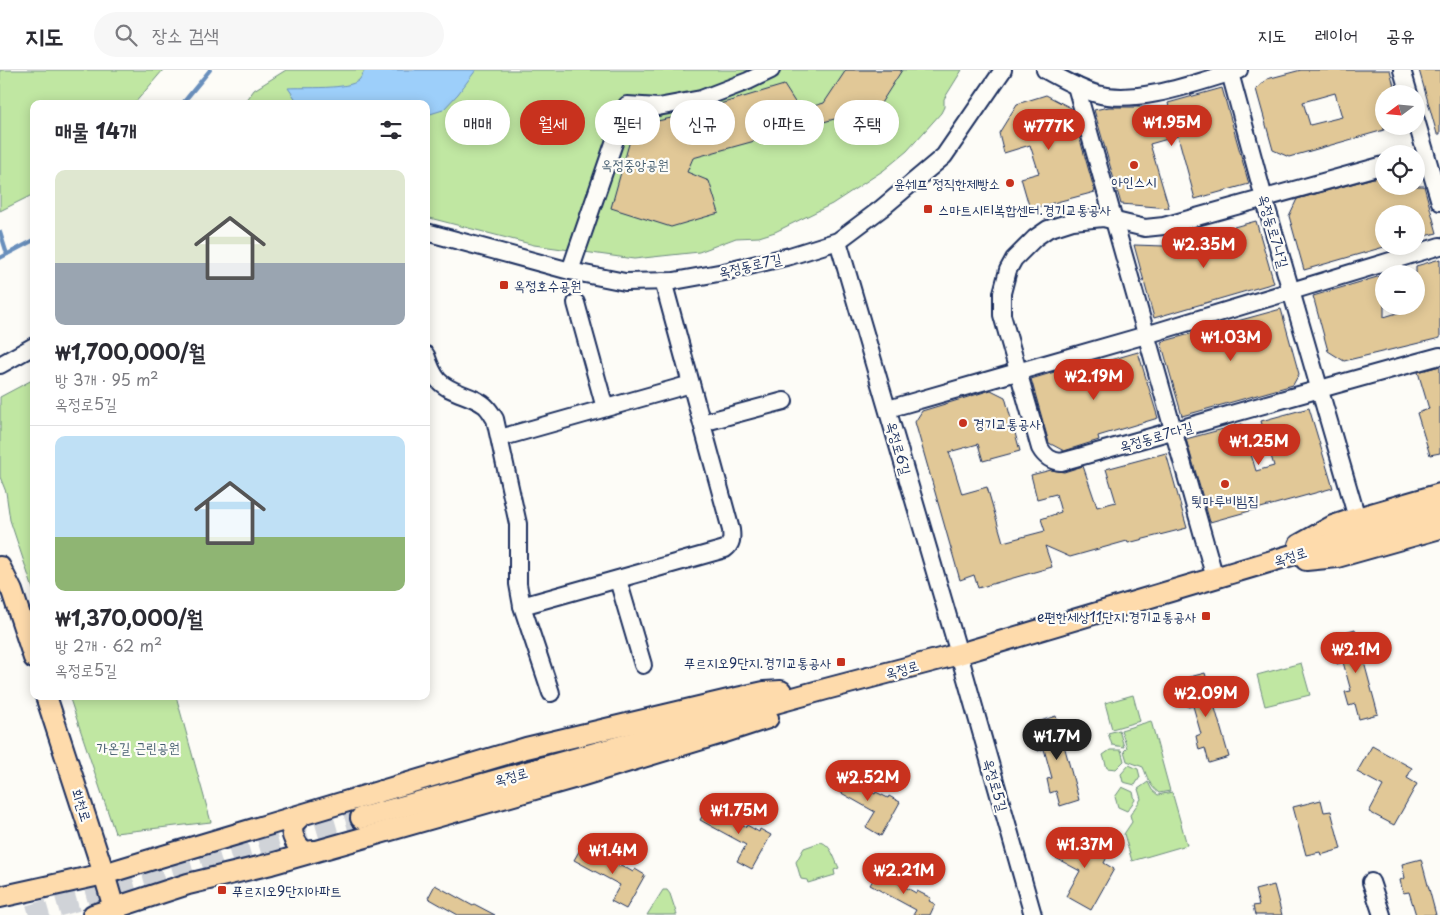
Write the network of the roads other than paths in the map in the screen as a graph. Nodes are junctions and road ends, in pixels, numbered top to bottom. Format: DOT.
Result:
graph roads {
  1 [pos="771,70"];
  2 [pos="1003,70"];
  3 [pos="1045,70"];
  4 [pos="1402,70"];
  5 [pos="1234,71"];
  6 [pos="1406,85"];
  7 [pos="1076,86"];
  8 [pos="1421,135"];
  9 [pos="1427,152"];
  10 [pos="1375,167"];
  11 [pos="1264,198"];
  12 [pos="1440,202"];
  13 [pos="1115,221"];
  14 [pos="430,233"];
  15 [pos="838,241"];
  16 [pos="1440,246"];
  17 [pos="570,271"];
  18 [pos="663,281"];
  19 [pos="1291,291"];
  20 [pos="576,303"];
  21 [pos="1146,335"];
  22 [pos="30,348"];
  23 [pos="1440,356"];
  24 [pos="0,365"];
  25 [pos="430,366"];
  26 [pos="1018,372"];
  27 [pos="691,384"];
  28 [pos="1320,389"];
  29 [pos="784,401"];
  30 [pos="605,408"];
  31 [pos="888,408"];
  32 [pos="702,423"];
  33 [pos="1173,431"];
  34 [pos="500,438"];
  35 [pos="1440,494"];
  36 [pos="1440,511"];
  37 [pos="1357,518"];
  38 [pos="1440,528"];
  39 [pos="1272,562"];
  40 [pos="0,567"];
  41 [pos="1215,578"];
  42 [pos="618,580"];
  43 [pos="522,606"];
  44 [pos="30,646"];
  45 [pos="959,654"];
  46 [pos="643,665"];
  47 [pos="826,689"];
  48 [pos="551,693"];
  49 [pos="47,700"];
  50 [pos="300,816"];
  51 [pos="361,818"];
  52 [pos="314,851"];
  53 [pos="104,874"];
  54 [pos="1372,882"];
  55 [pos="0,897"];
  56 [pos="115,912"];
  57 [pos="93,915"];
  58 [pos="1033,915"];
  59 [pos="1382,915"];
  1 -- 17 [label="street"];
  2 -- 15 [label="street, 옥정동로7길"];
  3 -- 7 [label="street"];
  4 -- 6 [label="street"];
  5 -- 7 [label="street"];
  5 -- 11 [label="street, 옥정동로7나길"];
  7 -- 13 [label="street"];
  8 -- 9 [label="street"];
  9 -- 12 [label="street"];
  10 -- 11 [label="street, 옥정동로7다길"];
  11 -- 13 [label="street, 옥정동로7다길"];
  11 -- 19 [label="street, 옥정동로7나길"];
  13 -- 21 [label="street"];
  13 -- 26 [label="street, 옥정동로7다길"];
  14 -- 17 [label="street, 옥정동로7길"];
  15 -- 18 [label="street, 옥정동로7길"];
  15 -- 31 [label="street, 옥정로6길"];
  16 -- 19 [label="street"];
  17 -- 18 [label="street, 옥정동로7길"];
  18 -- 27 [label="street"];
  19 -- 21 [label="street"];
  19 -- 28 [label="street, 옥정동로7나길"];
  20 -- 30 [label="street"];
  21 -- 26 [label="street"];
  21 -- 33 [label="street"];
  22 -- 24 [label="street"];
  23 -- 28 [label="street, 옥정동로7다길"];
  25 -- 34 [label="street"];
  26 -- 31 [label="street"];
  26 -- 33 [label="street, 옥정동로7다길"];
  27 -- 30 [label="street"];
  27 -- 32 [label="street"];
  28 -- 33 [label="street, 옥정동로7다길"];
  28 -- 37 [label="street, 옥정동로7나길"];
  29 -- 32 [label="street"];
  30 -- 34 [label="street"];
  31 -- 45 [label="street, 옥정로6길"];
  32 -- 42 [label="street"];
  33 -- 41 [label="street"];
  34 -- 43 [label="street"];
  35 -- 37 [label="main road"];
  36 -- 39 [label="main road, 옥정로"];
  37 -- 39 [label="main road"];
  38 -- 39 [label="main road"];
  39 -- 41 [label="main road, 옥정로"];
  40 -- 44 [label="main road"];
  41 -- 45 [label="main road, 옥정로"];
  42 -- 43 [label="street"];
  42 -- 46 [label="street"];
  43 -- 48 [label="street"];
  45 -- 47 [label="main road, 옥정로"];
  45 -- 58 [label="street, 옥정로5길"];
  47 -- 50 [label="main road"];
  47 -- 51 [label="main road, 옥정로"];
  47 -- 52 [label="main road"];
  49 -- 53 [label="main road, 회천로"];
  50 -- 52 [label="main road"];
  50 -- 53 [label="main road"];
  52 -- 56 [label="main road"];
  53 -- 55 [label="main road"];
  53 -- 56 [label="main road, 회천로"];
  54 -- 59 [label="street"];
  56 -- 57 [label="main road"];
}
